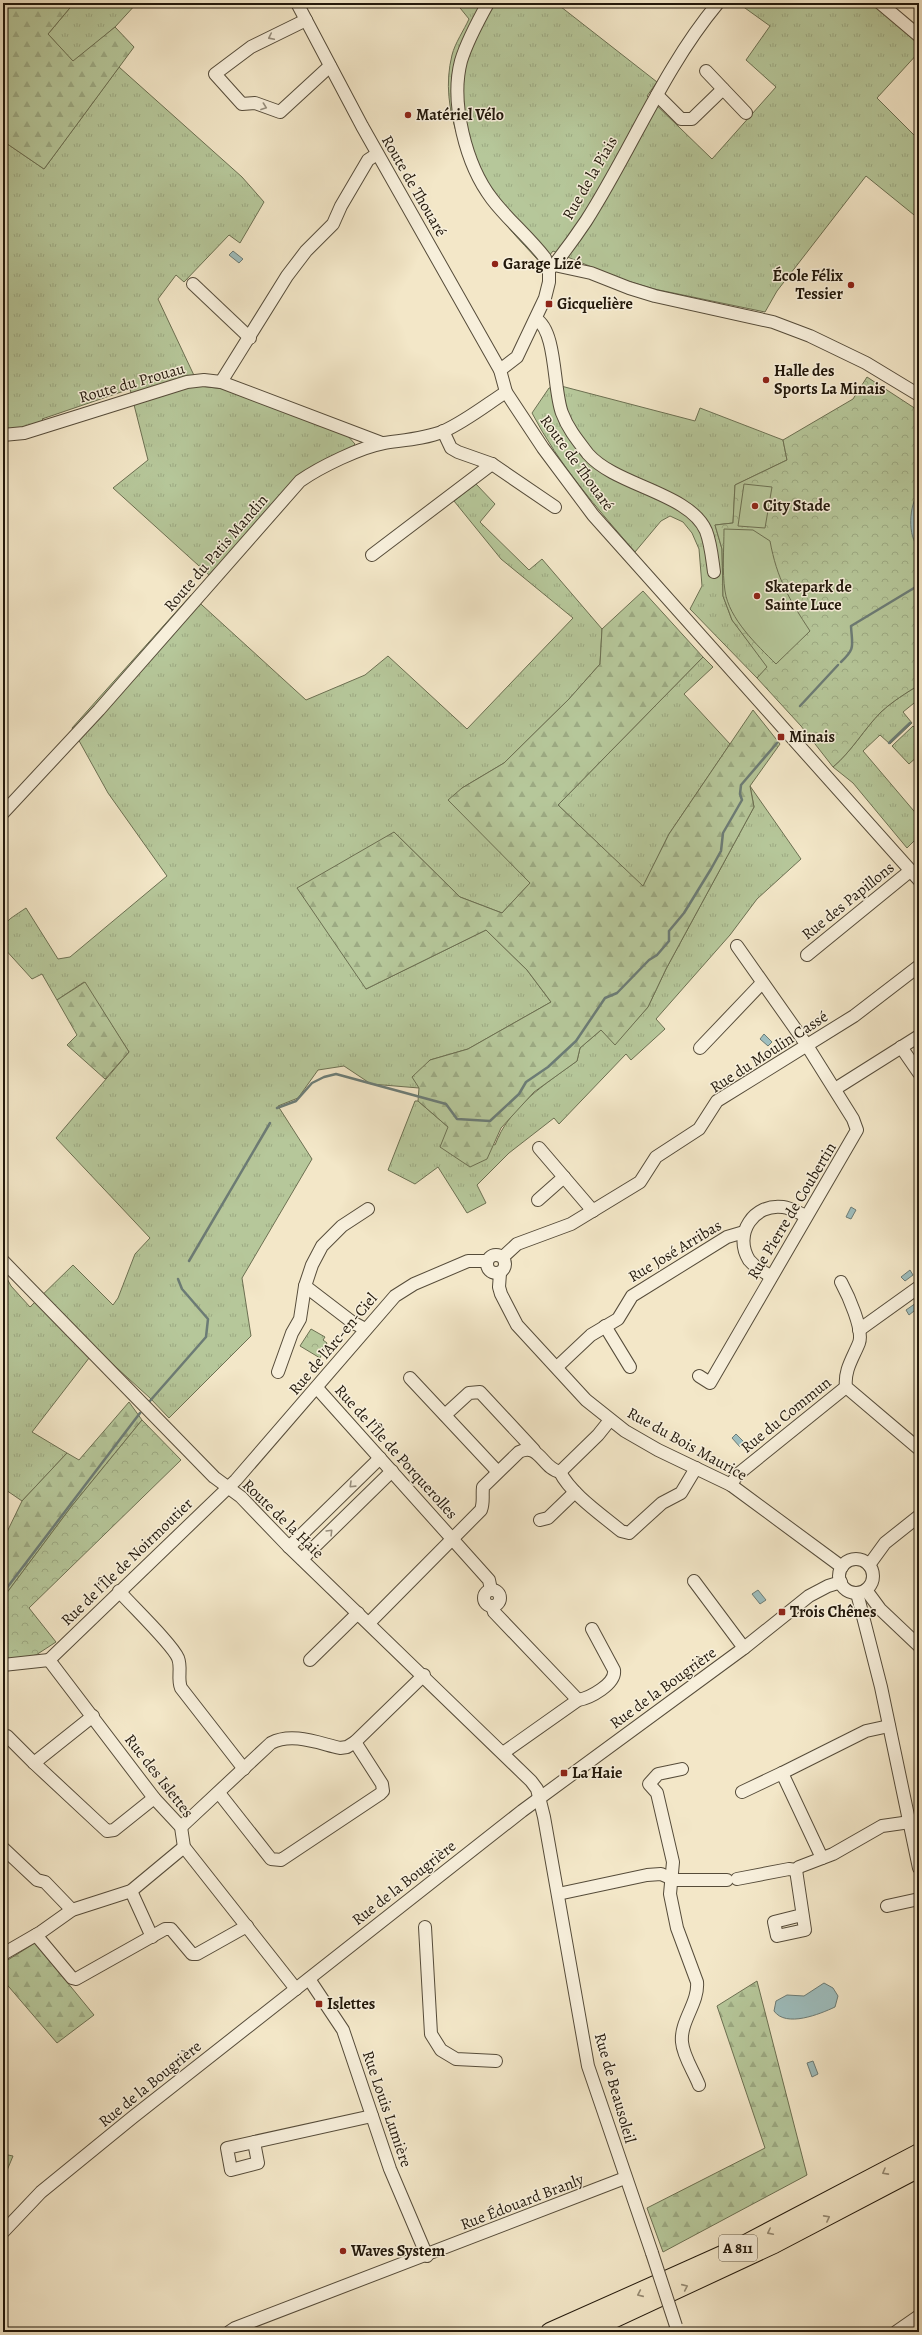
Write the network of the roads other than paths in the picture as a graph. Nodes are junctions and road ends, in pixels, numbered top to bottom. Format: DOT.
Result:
graph roads {
  1 [pos="297,3"];
  2 [pos="488,3"];
  3 [pos="718,3"];
  4 [pos="886,5"];
  5 [pos="306,20"];
  6 [pos="919,36"];
  7 [pos="330,66"];
  8 [pos="706,71"];
  9 [pos="723,89"];
  10 [pos="657,95"];
  11 [pos="746,113"];
  12 [pos="377,154"];
  13 [pos="552,267"];
  14 [pos="192,284"];
  15 [pos="536,319"];
  16 [pos="250,338"];
  17 [pos="500,370"];
  18 [pos="221,382"];
  19 [pos="506,392"];
  20 [pos="919,395"];
  21 [pos="444,431"];
  22 [pos="3,435"];
  23 [pos="382,444"];
  24 [pos="492,464"];
  25 [pos="555,507"];
  26 [pos="372,555"];
  27 [pos="714,572"];
  28 [pos="3,813"];
  29 [pos="910,871"];
  30 [pos="919,880"];
  31 [pos="737,946"];
  32 [pos="807,956"];
  33 [pos="919,966"];
  34 [pos="762,983"];
  35 [pos="919,1036"];
  36 [pos="806,1044"];
  37 [pos="901,1047"];
  38 [pos="700,1048"];
  39 [pos="919,1073"];
  40 [pos="835,1089"];
  41 [pos="539,1148"];
  42 [pos="564,1177"];
  43 [pos="538,1200"];
  44 [pos="368,1209"];
  45 [pos="593,1211"];
  46 [pos="806,1216"];
  47 [pos="744,1232"];
  48 [pos="503,1257"];
  49 [pos="3,1261"];
  50 [pos="488,1261"];
  51 [pos="500,1273"];
  52 [pos="771,1276"];
  53 [pos="841,1282"];
  54 [pos="305,1286"];
  55 [pos="919,1287"];
  56 [pos="605,1326"];
  57 [pos="366,1329"];
  58 [pos="859,1330"];
  59 [pos="630,1367"];
  60 [pos="557,1368"];
  61 [pos="278,1372"];
  62 [pos="699,1376"];
  63 [pos="410,1378"];
  64 [pos="846,1387"];
  65 [pos="317,1388"];
  66 [pos="445,1415"];
  67 [pos="610,1420"];
  68 [pos="919,1449"];
  69 [pos="534,1450"];
  70 [pos="380,1458"];
  71 [pos="696,1468"];
  72 [pos="392,1470"];
  73 [pos="497,1471"];
  74 [pos="560,1472"];
  75 [pos="730,1485"];
  76 [pos="228,1488"];
  77 [pos="575,1492"];
  78 [pos="919,1516"];
  79 [pos="540,1520"];
  80 [pos="452,1538"];
  81 [pos="289,1547"];
  82 [pos="302,1559"];
  83 [pos="869,1565"];
  84 [pos="842,1566"];
  85 [pos="694,1581"];
  86 [pos="841,1582"];
  87 [pos="119,1591"];
  88 [pos="862,1591"];
  89 [pos="358,1613"];
  90 [pos="369,1623"];
  91 [pos="592,1629"];
  92 [pos="919,1646"];
  93 [pos="744,1648"];
  94 [pos="49,1660"];
  95 [pos="310,1660"];
  96 [pos="3,1665"];
  97 [pos="424,1675"];
  98 [pos="578,1700"];
  99 [pos="93,1716"];
  100 [pos="889,1726"];
  101 [pos="7,1736"];
  102 [pos="355,1742"];
  103 [pos="504,1753"];
  104 [pos="34,1764"];
  105 [pos="244,1769"];
  106 [pos="682,1769"];
  107 [pos="782,1773"];
  108 [pos="742,1792"];
  109 [pos="219,1793"];
  110 [pos="154,1798"];
  111 [pos="539,1799"];
  112 [pos="910,1822"];
  113 [pos="181,1827"];
  114 [pos="916,1841"];
  115 [pos="184,1847"];
  116 [pos="3,1848"];
  117 [pos="822,1858"];
  118 [pos="919,1868"];
  119 [pos="796,1870"];
  120 [pos="670,1878"];
  121 [pos="132,1892"];
  122 [pos="558,1894"];
  123 [pos="919,1900"];
  124 [pos="887,1906"];
  125 [pos="72,1910"];
  126 [pos="802,1915"];
  127 [pos="247,1926"];
  128 [pos="425,1927"];
  129 [pos="36,1935"];
  130 [pos="152,1937"];
  131 [pos="3,1954"];
  132 [pos="308,1978"];
  133 [pos="296,1989"];
  134 [pos="496,2061"];
  135 [pos="699,2085"];
  136 [pos="372,2116"];
  137 [pos="254,2142"];
  138 [pos="919,2153"];
  139 [pos="919,2168"];
  140 [pos="625,2178"];
  141 [pos="3,2232"];
  142 [pos="427,2256"];
  143 [pos="919,2316"];
  144 [pos="677,2329"];
  145 [pos="590,2331"];
  146 [pos="229,2332"];
  147 [pos="550,2332"];
  148 [pos="896,2332"];
  1 -- 5 [label="street, Route de Thouaré"];
  2 -- 13 [label="street"];
  3 -- 10 [label="street, Rue de la Piais"];
  4 -- 6 [label="street"];
  5 -- 7 [label="street, Route de Thouaré"];
  5 -- 7 [label="street, one-way"];
  7 -- 12 [label="street, Route de Thouaré"];
  8 -- 9 [label="street"];
  9 -- 10 [label="street"];
  9 -- 11 [label="street"];
  10 -- 13 [label="street, Rue de la Piais"];
  12 -- 16 [label="street"];
  12 -- 17 [label="street, Route de Thouaré"];
  13 -- 15 [label="street, Rue de la Piais"];
  13 -- 20 [label="street"];
  14 -- 16 [label="street"];
  15 -- 17 [label="street, Rue de la Piais"];
  15 -- 27 [label="street"];
  16 -- 18 [label="street"];
  17 -- 19 [label="street, Route de Thouaré"];
  18 -- 22 [label="street, Route du Prouau"];
  18 -- 23 [label="street, Route du Prouau"];
  19 -- 21 [label="street, Route du Patis Mandin"];
  19 -- 29 [label="street, Route de Thouaré"];
  21 -- 23 [label="street, Route du Patis Mandin"];
  21 -- 24 [label="street"];
  23 -- 28 [label="street, Route du Patis Mandin"];
  24 -- 25 [label="street"];
  24 -- 26 [label="street"];
  29 -- 30 [label="street, Route de Thouaré"];
  29 -- 32 [label="street, Rue des Papillons"];
  31 -- 34 [label="street, Rue Pierre de Coubertin"];
  33 -- 36 [label="street, Rue du Moulin Cassé"];
  34 -- 36 [label="street, Rue Pierre de Coubertin"];
  34 -- 38 [label="street"];
  35 -- 37 [label="street"];
  36 -- 40 [label="street, Rue Pierre de Coubertin"];
  36 -- 45 [label="street, Rue du Moulin Cassé"];
  37 -- 39 [label="street"];
  37 -- 40 [label="street"];
  40 -- 46 [label="street, Rue Pierre de Coubertin"];
  41 -- 42 [label="street"];
  42 -- 43 [label="street"];
  42 -- 45 [label="street"];
  44 -- 54 [label="street"];
  45 -- 48 [label="street, Rue du Moulin Cassé"];
  46 -- 47 [label="street, Rue José Arribas"];
  46 -- 52 [label="street, Rue Pierre de Coubertin"];
  47 -- 52 [label="street, Rue José Arribas"];
  47 -- 56 [label="street, Rue José Arribas"];
  48 -- 50 [label="street"];
  48 -- 51 [label="street"];
  49 -- 76 [label="street, Route de la Haie"];
  50 -- 51 [label="street"];
  50 -- 57 [label="street, Rue de l'Arc-en-Ciel"];
  51 -- 60 [label="street, Rue du Bois Maurice"];
  52 -- 62 [label="street, Rue Pierre de Coubertin"];
  53 -- 58 [label="street"];
  54 -- 57 [label="street"];
  54 -- 61 [label="street"];
  55 -- 58 [label="street"];
  56 -- 59 [label="street"];
  56 -- 60 [label="street, Rue José Arribas"];
  57 -- 65 [label="street, Rue de l'Arc-en-Ciel"];
  58 -- 64 [label="street"];
  60 -- 67 [label="street, Rue du Bois Maurice"];
  63 -- 66 [label="street"];
  64 -- 68 [label="street"];
  64 -- 75 [label="street, Rue du Commun"];
  65 -- 70 [label="street, Rue de l'Île de Porquerolles"];
  65 -- 76 [label="street, Rue de l'Arc-en-Ciel"];
  66 -- 69 [label="street"];
  66 -- 73 [label="street"];
  67 -- 71 [label="street, Rue du Bois Maurice"];
  67 -- 74 [label="street"];
  69 -- 73 [label="street"];
  69 -- 74 [label="street"];
  70 -- 72 [label="street, Rue de l'Île de Porquerolles"];
  70 -- 81 [label="street, one-way"];
  71 -- 75 [label="street, Rue du Bois Maurice"];
  71 -- 77 [label="street"];
  72 -- 80 [label="street, Rue de l'Île de Porquerolles"];
  82 -- 72 [label="street, one-way"];
  73 -- 80 [label="street"];
  74 -- 77 [label="street"];
  75 -- 84 [label="street, Rue du Bois Maurice"];
  76 -- 81 [label="street, Route de la Haie"];
  76 -- 87 [label="street, Rue de l'Île de Noirmoutier"];
  77 -- 79 [label="street"];
  78 -- 83 [label="street"];
  80 -- 90 [label="street"];
  80 -- 98 [label="street, Rue de l'Île de Porquerolles"];
  81 -- 82 [label="street, Route de la Haie"];
  82 -- 89 [label="street, Route de la Haie"];
  83 -- 84 [label="street"];
  83 -- 88 [label="street"];
  84 -- 86 [label="street"];
  85 -- 93 [label="street"];
  86 -- 88 [label="street"];
  86 -- 93 [label="street, Rue de la Bougrière"];
  87 -- 94 [label="street, Rue de l'Île de Noirmoutier"];
  87 -- 105 [label="street"];
  88 -- 92 [label="street"];
  88 -- 100 [label="street"];
  89 -- 90 [label="street, Route de la Haie"];
  89 -- 95 [label="street"];
  90 -- 97 [label="street, Route de la Haie"];
  91 -- 98 [label="street"];
  93 -- 111 [label="street, Rue de la Bougrière"];
  94 -- 96 [label="street"];
  94 -- 99 [label="street, Rue des Islettes"];
  97 -- 102 [label="street"];
  97 -- 103 [label="street, Route de la Haie"];
  98 -- 103 [label="street"];
  99 -- 104 [label="street"];
  99 -- 110 [label="street, Rue des Islettes"];
  100 -- 107 [label="street"];
  100 -- 112 [label="street"];
  101 -- 104 [label="street"];
  102 -- 105 [label="street"];
  102 -- 109 [label="street"];
  103 -- 111 [label="street, Route de la Haie"];
  104 -- 110 [label="street"];
  105 -- 109 [label="street"];
  106 -- 120 [label="street"];
  107 -- 108 [label="street"];
  107 -- 117 [label="street"];
  109 -- 113 [label="street"];
  110 -- 113 [label="street, Rue des Islettes"];
  111 -- 122 [label="street, Rue de Beausoleil"];
  111 -- 132 [label="street, Rue de la Bougrière"];
  112 -- 114 [label="street"];
  112 -- 117 [label="street"];
  113 -- 115 [label="street, Rue des Islettes"];
  114 -- 118 [label="street"];
  115 -- 121 [label="street"];
  115 -- 127 [label="street"];
  116 -- 125 [label="street"];
  117 -- 119 [label="street"];
  119 -- 120 [label="street"];
  119 -- 126 [label="street"];
  120 -- 122 [label="street"];
  120 -- 135 [label="street"];
  121 -- 125 [label="street"];
  121 -- 130 [label="street"];
  122 -- 140 [label="street, Rue de Beausoleil"];
  123 -- 124 [label="street"];
  125 -- 129 [label="street"];
  127 -- 130 [label="street"];
  127 -- 133 [label="street"];
  128 -- 134 [label="street"];
  129 -- 130 [label="street"];
  129 -- 131 [label="street"];
  132 -- 133 [label="street, Rue de la Bougrière"];
  132 -- 136 [label="street, Rue Louis Lumière"];
  133 -- 141 [label="street, Rue de la Bougrière"];
  136 -- 137 [label="street"];
  136 -- 142 [label="street, Rue Louis Lumière"];
  138 -- 147 [label="highway, A 811, one-way"];
  145 -- 139 [label="highway, A 811, one-way"];
  140 -- 142 [label="street, Rue Édouard Branly"];
  140 -- 144 [label="street, Rue de Beausoleil, bridge"];
  142 -- 146 [label="street, Rue Édouard Branly"];
  143 -- 148 [label="street"];
}
